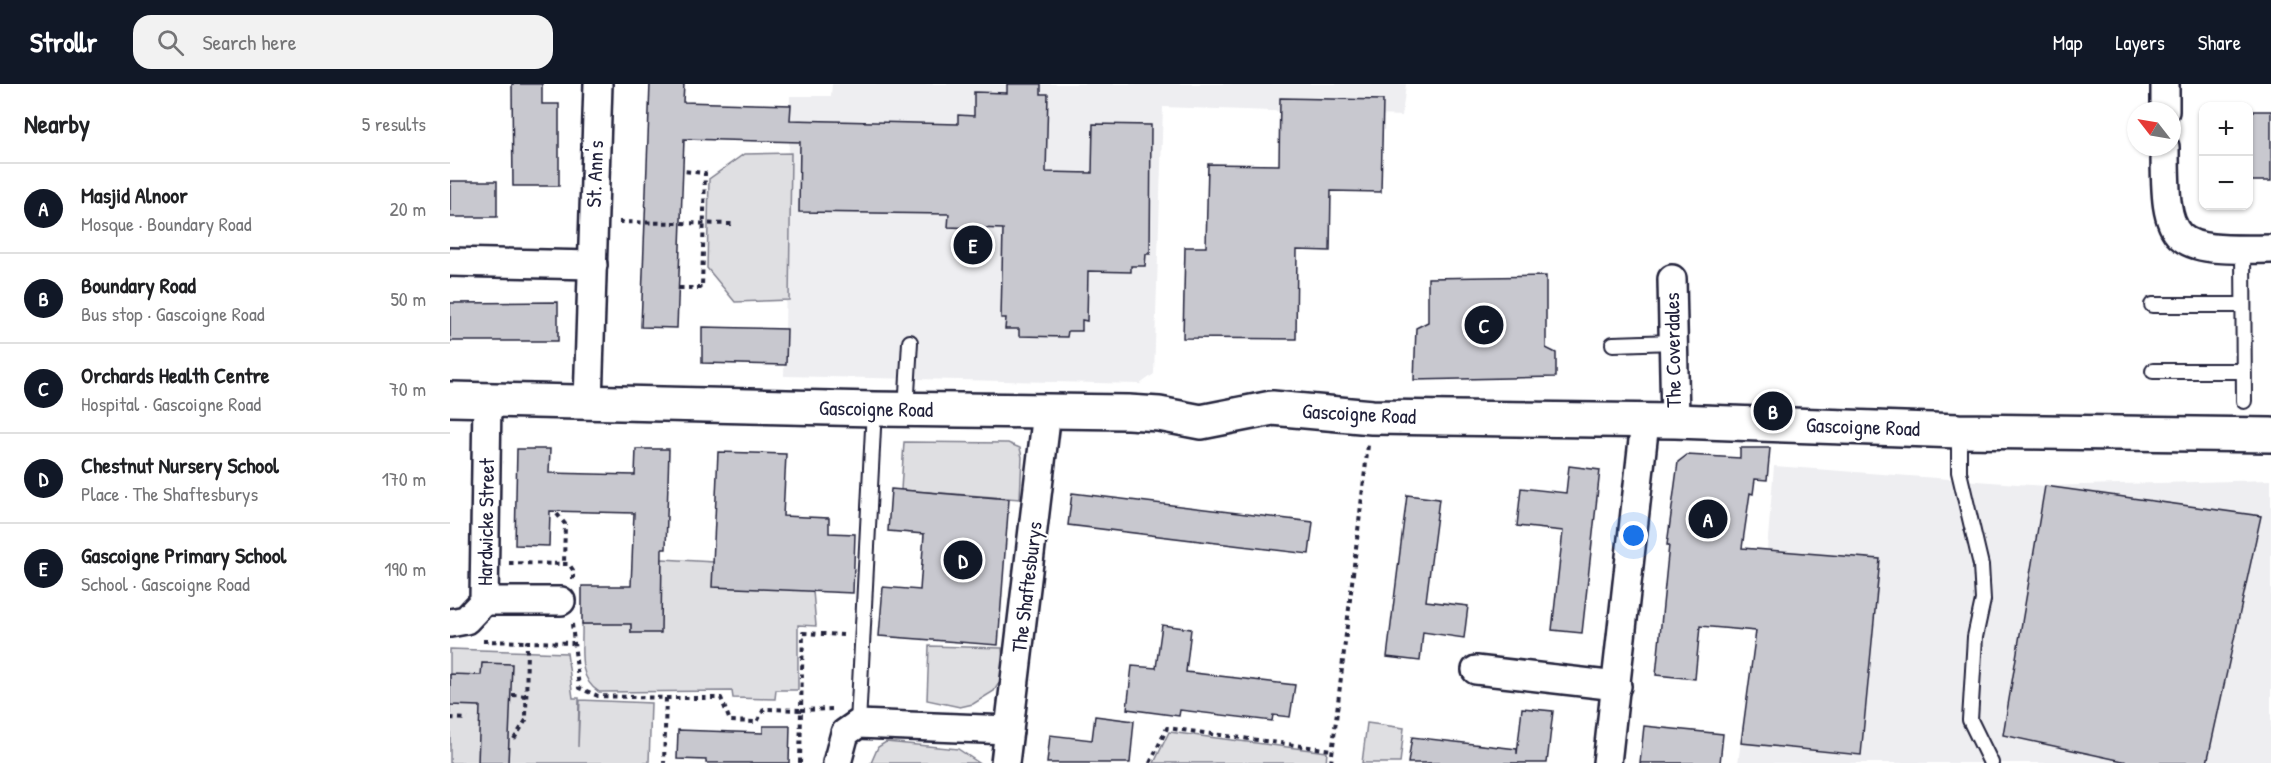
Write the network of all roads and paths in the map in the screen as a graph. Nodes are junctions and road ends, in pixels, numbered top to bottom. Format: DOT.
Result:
graph roads {
  1 [pos="598,84"];
  2 [pos="2165,84"];
  3 [pos="2165,102"];
  4 [pos="2165,156"];
  5 [pos="683,171"];
  6 [pos="594,221"];
  7 [pos="703,224"];
  8 [pos="734,224"];
  9 [pos="2271,249"];
  10 [pos="2243,250"];
  11 [pos="450,262"];
  12 [pos="592,265"];
  13 [pos="1672,279"];
  14 [pos="679,288"];
  15 [pos="2152,305"];
  16 [pos="2243,305"];
  17 [pos="910,342"];
  18 [pos="1674,342"];
  19 [pos="1613,344"];
  20 [pos="2153,371"];
  21 [pos="2244,371"];
  22 [pos="450,399"];
  23 [pos="488,400"];
  24 [pos="2244,401"];
  25 [pos="588,403"];
  26 [pos="890,410"];
  27 [pos="1047,412"];
  28 [pos="1660,421"];
  29 [pos="1959,431"];
  30 [pos="2271,435"];
  31 [pos="1365,453"];
  32 [pos="557,514"];
  33 [pos="498,563"];
  34 [pos="564,564"];
  35 [pos="484,601"];
  36 [pos="567,601"];
  37 [pos="450,623"];
  38 [pos="862,635"];
  39 [pos="472,640"];
  40 [pos="528,642"];
  41 [pos="573,643"];
  42 [pos="1476,670"];
  43 [pos="1617,686"];
  44 [pos="512,695"];
  45 [pos="527,696"];
  46 [pos="666,698"];
  47 [pos="801,710"];
  48 [pos="859,716"];
  49 [pos="450,718"];
  50 [pos="468,719"];
  51 [pos="1009,730"];
  52 [pos="514,739"];
  53 [pos="1332,750"];
  54 [pos="664,763"];
  55 [pos="800,763"];
  56 [pos="837,763"];
  57 [pos="1005,763"];
  58 [pos="1150,763"];
  59 [pos="1330,763"];
  60 [pos="1607,763"];
  61 [pos="1991,763"];
  1 -- 6 [label="street, St. Ann's"];
  2 -- 3 [label="street"];
  4 -- 10 [label="street"];
  5 -- 7 [label="path"];
  6 -- 7 [label="path"];
  6 -- 12 [label="street, St. Ann's"];
  7 -- 8 [label="path"];
  7 -- 14 [label="path"];
  9 -- 10 [label="street"];
  10 -- 16 [label="lane"];
  11 -- 12 [label="street"];
  12 -- 25 [label="street, St. Ann's"];
  13 -- 18 [label="street, The Coverdales"];
  15 -- 16 [label="lane"];
  16 -- 21 [label="lane"];
  17 -- 26 [label="lane"];
  18 -- 19 [label="lane"];
  18 -- 28 [label="street, The Coverdales"];
  20 -- 21 [label="lane"];
  21 -- 24 [label="lane"];
  22 -- 23 [label="street, Gascoigne Road"];
  23 -- 25 [label="street, Gascoigne Road"];
  23 -- 35 [label="street, Hardwicke Street"];
  25 -- 26 [label="street, Gascoigne Road"];
  26 -- 27 [label="street, Gascoigne Road"];
  26 -- 38 [label="lane"];
  27 -- 28 [label="street, Gascoigne Road"];
  27 -- 51 [label="street, The Shaftesburys"];
  28 -- 29 [label="street, Gascoigne Road"];
  28 -- 43 [label="street, The Coverdales"];
  29 -- 30 [label="street, Gascoigne Road"];
  29 -- 61 [label="lane"];
  31 -- 53 [label="path"];
  32 -- 34 [label="path"];
  33 -- 34 [label="path"];
  34 -- 36 [label="path"];
  35 -- 36 [label="street"];
  35 -- 37 [label="street, Hardwicke Street"];
  36 -- 41 [label="path"];
  38 -- 47 [label="path"];
  38 -- 48 [label="lane"];
  39 -- 40 [label="path"];
  40 -- 41 [label="path"];
  40 -- 45 [label="path"];
  41 -- 46 [label="path"];
  42 -- 43 [label="street"];
  43 -- 60 [label="street, The Coverdales"];
  44 -- 45 [label="path"];
  45 -- 52 [label="path"];
  46 -- 47 [label="path"];
  46 -- 54 [label="path"];
  47 -- 48 [label="path"];
  47 -- 55 [label="path"];
  48 -- 51 [label="street"];
  48 -- 56 [label="street"];
  49 -- 50 [label="path"];
  51 -- 57 [label="street, The Shaftesburys"];
  53 -- 58 [label="path"];
  53 -- 59 [label="path"];
}
